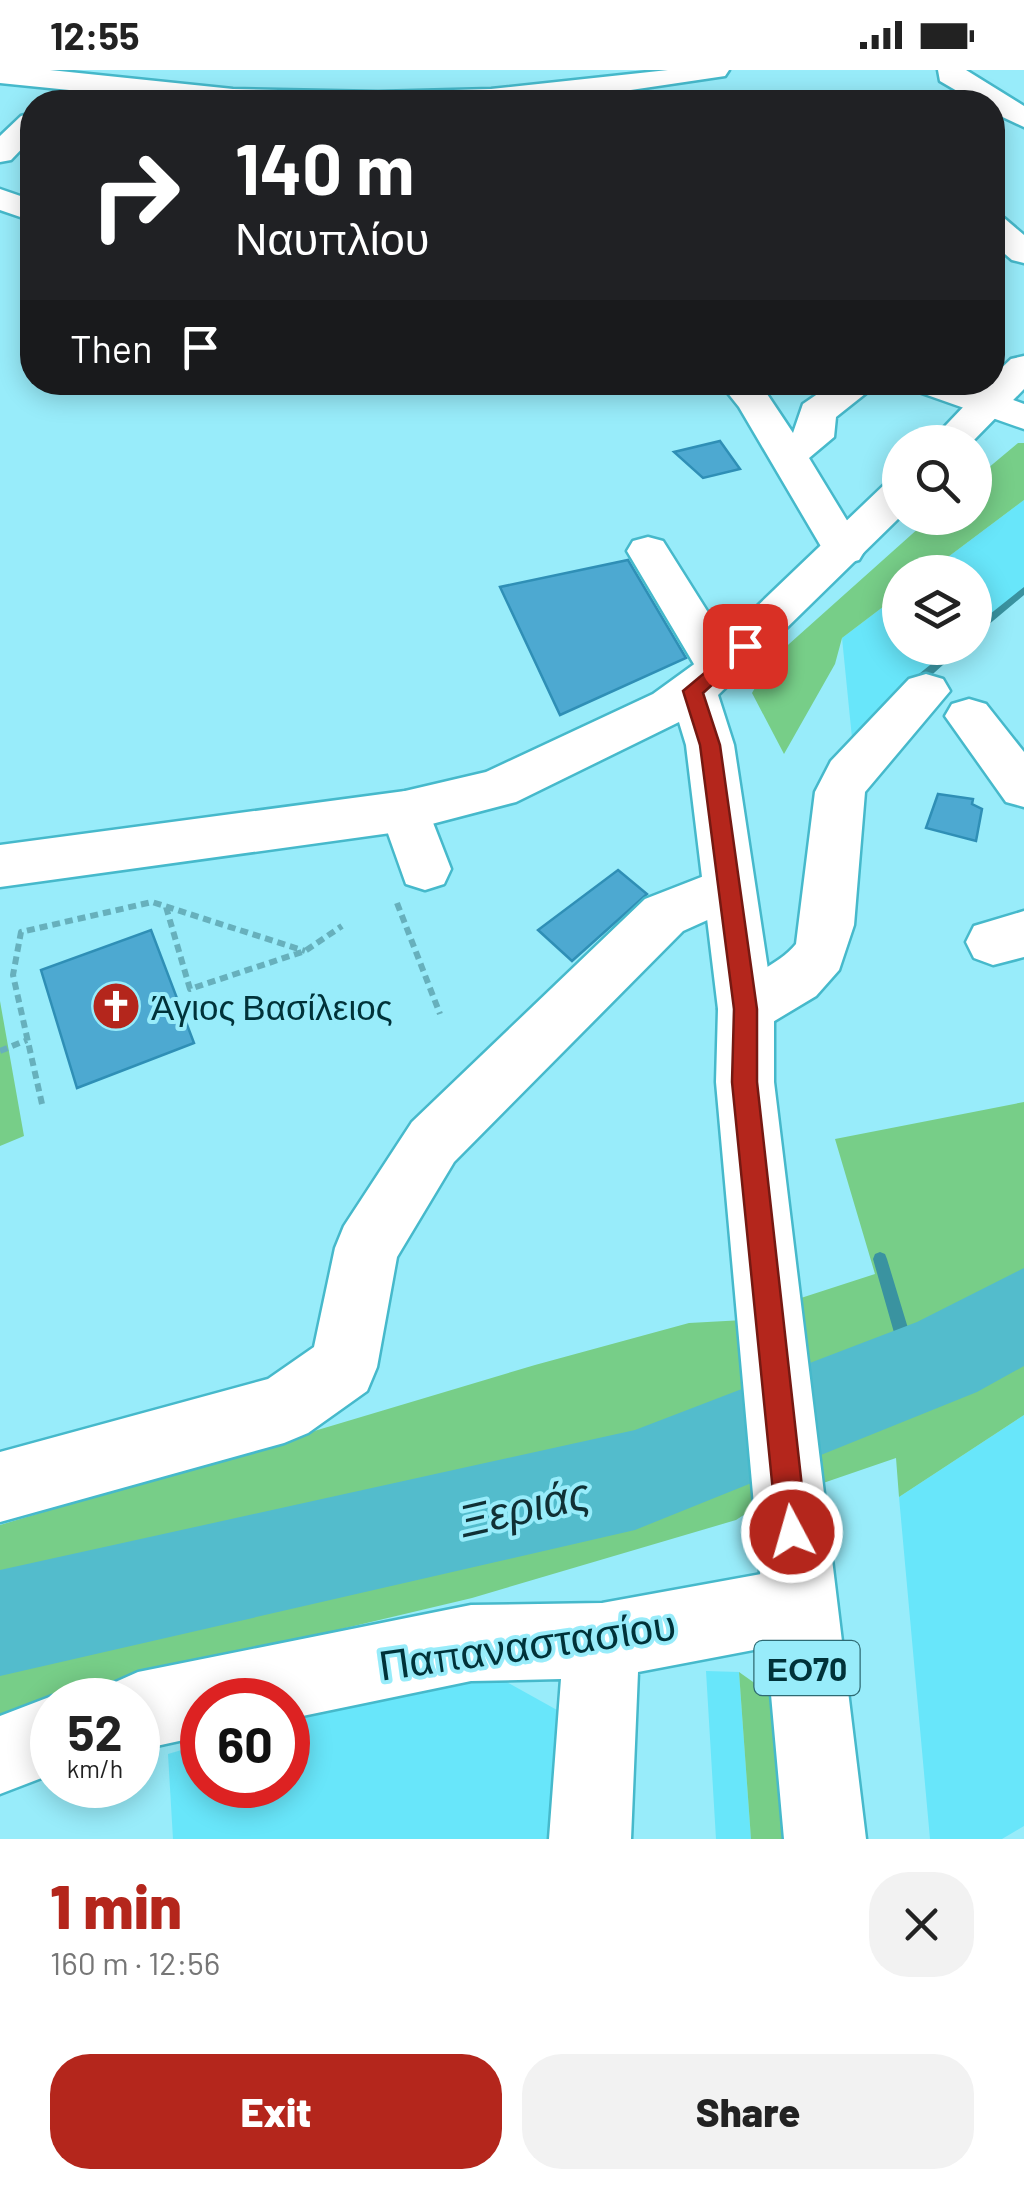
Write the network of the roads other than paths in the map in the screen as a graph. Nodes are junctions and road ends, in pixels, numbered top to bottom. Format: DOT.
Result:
graph roads {
  1 [pos="715,70"];
  2 [pos="952,70"];
  3 [pos="0,74"];
  4 [pos="85,75"];
  5 [pos="682,76"];
  6 [pos="267,85"];
  7 [pos="538,89"];
  8 [pos="698,90"];
  9 [pos="976,90"];
  10 [pos="20,134"];
  11 [pos="0,153"];
  12 [pos="1024,367"];
  13 [pos="747,395"];
  14 [pos="842,395"];
  15 [pos="962,395"];
  16 [pos="1006,411"];
  17 [pos="981,425"];
  18 [pos="788,454"];
  19 [pos="882,512"];
  20 [pos="844,550"];
  21 [pos="648,551"];
  22 [pos="688,692"];
  23 [pos="1024,788"];
  24 [pos="406,811"];
  25 [pos="0,866"];
  26 [pos="409,881"];
  27 [pos="704,898"];
  28 [pos="746,1009"];
  29 [pos="744,1082"];
  30 [pos="0,1487"];
  31 [pos="800,1604"];
  32 [pos="602,1641"];
  33 [pos="160,1706"];
  34 [pos="30,1744"];
  35 [pos="0,1756"];
  36 [pos="590,1839"];
  37 [pos="825,1839"];
  1 -- 5 [label="street"];
  2 -- 9 [label="street"];
  3 -- 4 [label="street"];
  4 -- 6 [label="street"];
  5 -- 7 [label="street"];
  5 -- 8 [label="street"];
  6 -- 7 [label="street"];
  10 -- 11 [label="street"];
  12 -- 16 [label="street"];
  13 -- 18 [label="street"];
  14 -- 18 [label="street"];
  15 -- 16 [label="street"];
  16 -- 17 [label="street"];
  18 -- 20 [label="street"];
  19 -- 20 [label="street"];
  20 -- 22 [label="street"];
  21 -- 22 [label="street"];
  22 -- 24 [label="street"];
  22 -- 27 [label="street, ΕΟ70"];
  22 -- 28 [label="street, ΕΟ70"];
  23 -- 28 [label="street"];
  24 -- 25 [label="street"];
  24 -- 26 [label="street"];
  27 -- 29 [label="street, ΕΟ70"];
  27 -- 30 [label="street"];
  28 -- 29 [label="street, ΕΟ70"];
  29 -- 31 [label="street, ΕΟ70"];
  31 -- 32 [label="street, Παπαναστασίου"];
  31 -- 37 [label="street, ΕΟ70"];
  32 -- 33 [label="street, Παπαναστασίου"];
  32 -- 36 [label="street"];
  34 -- 35 [label="street"];
}
